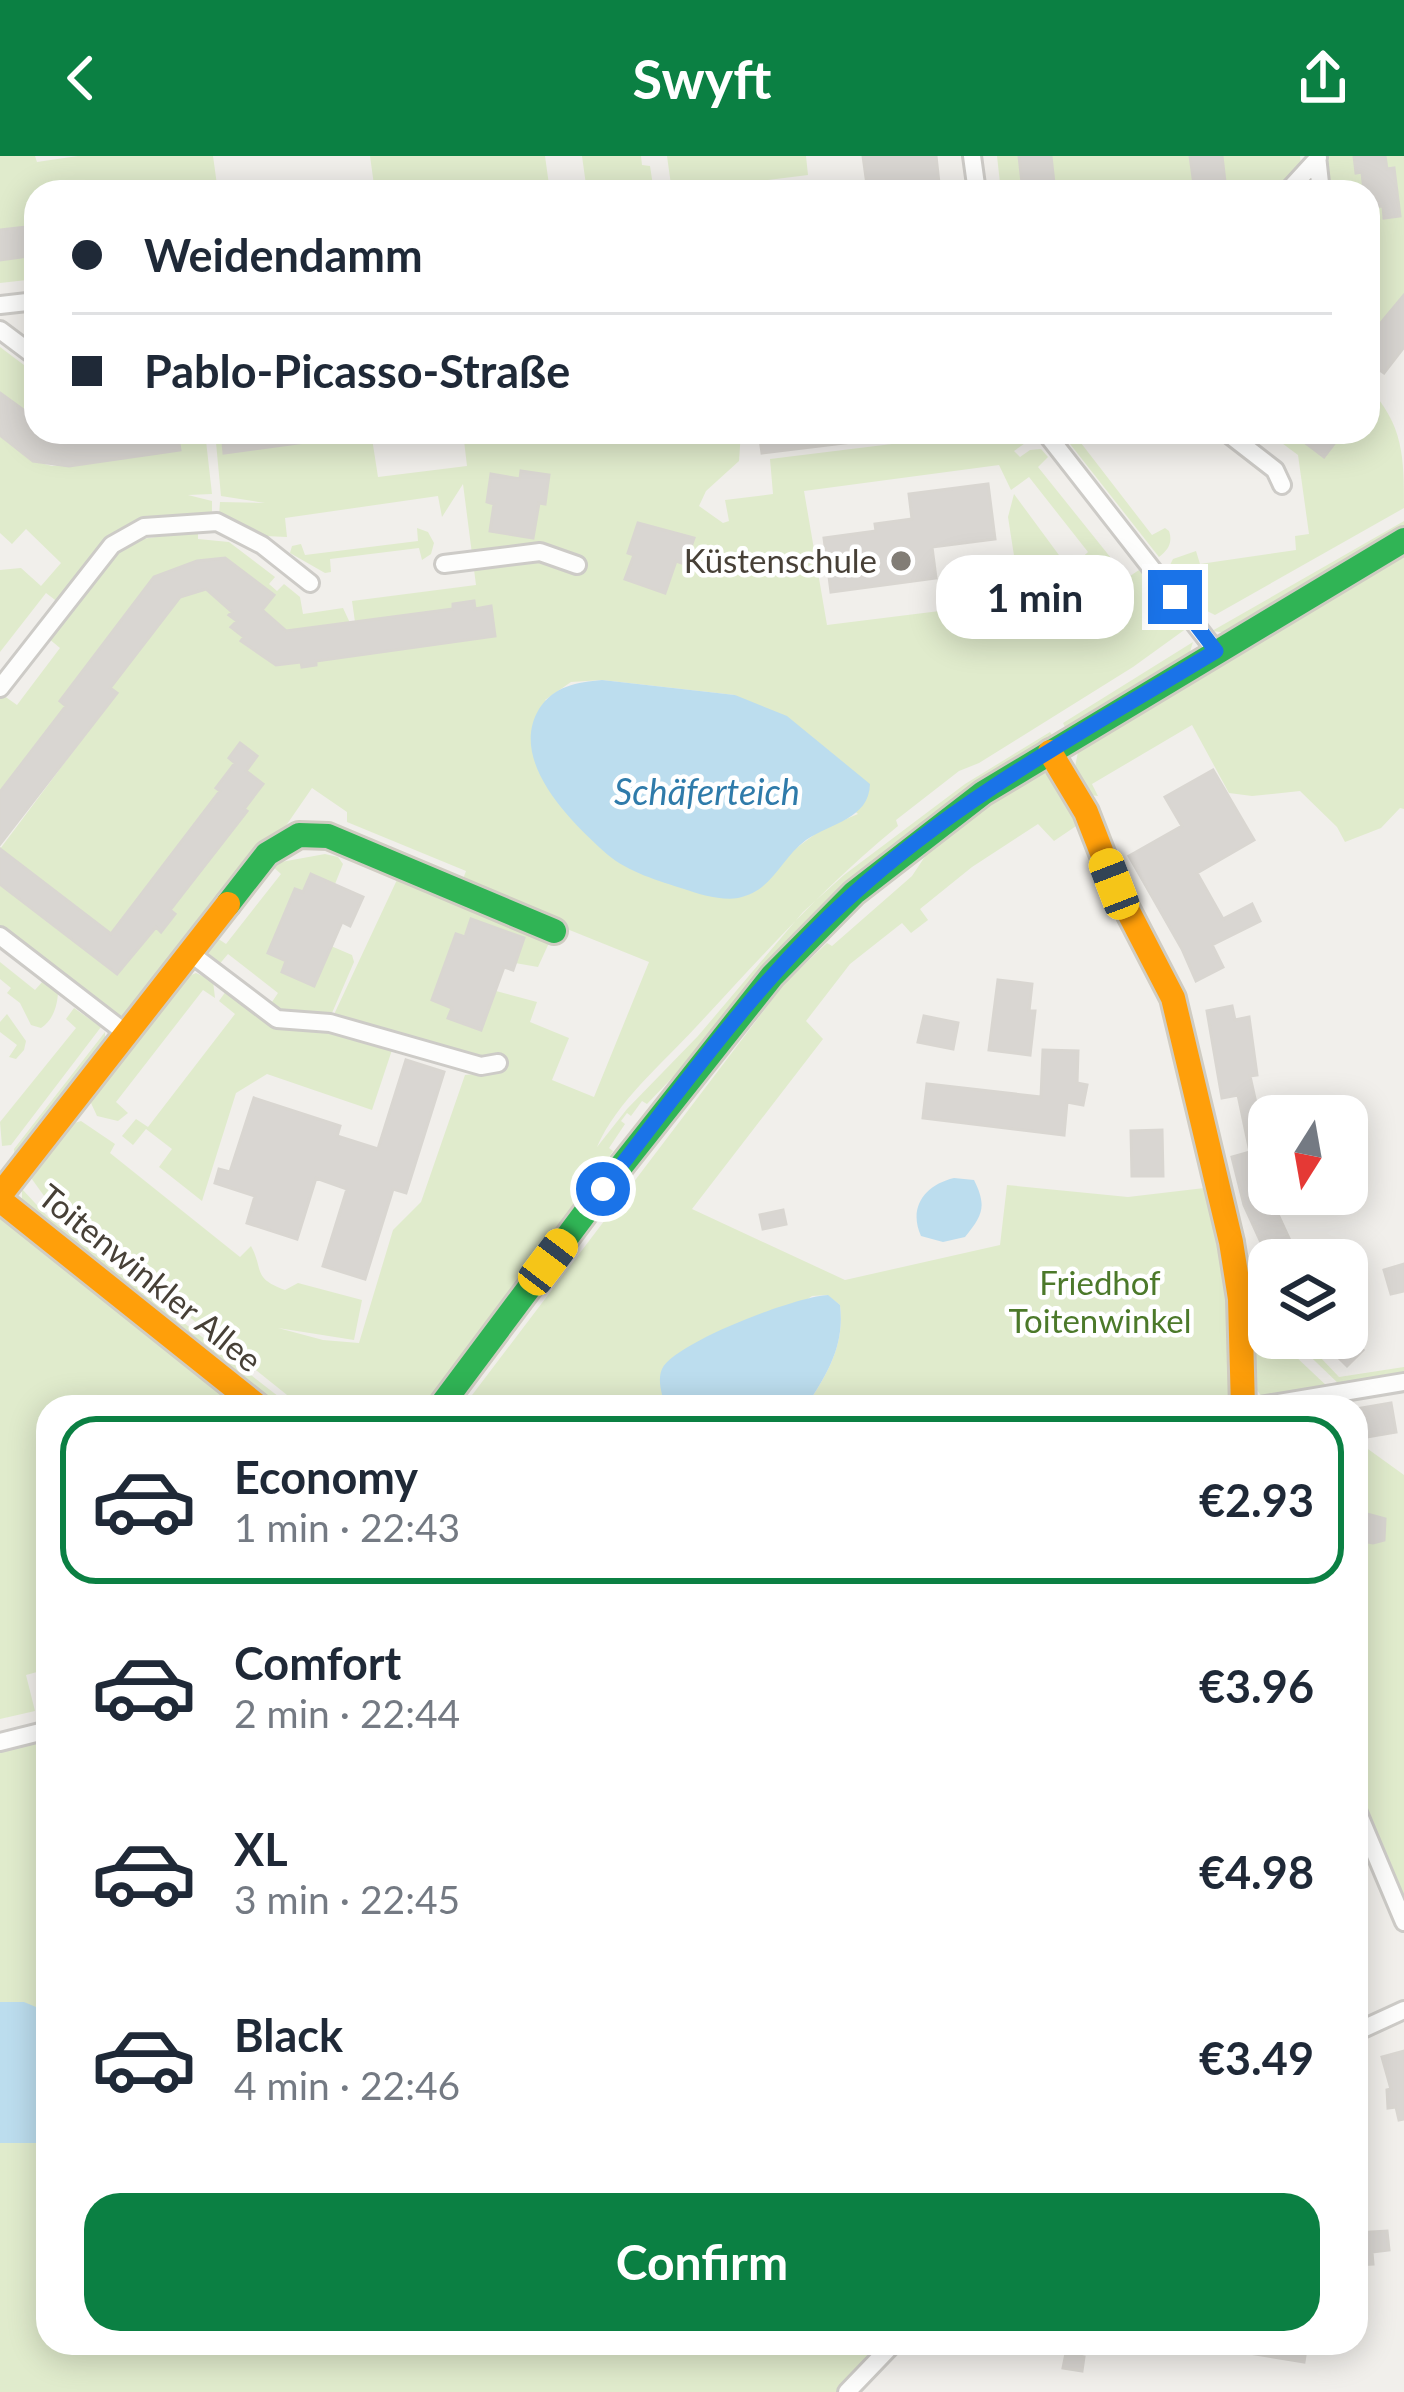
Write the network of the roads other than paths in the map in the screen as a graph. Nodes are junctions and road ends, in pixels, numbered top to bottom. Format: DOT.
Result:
graph roads {
  1 [pos="1317,157"];
  2 [pos="1297,180"];
  3 [pos="0,330"];
  4 [pos="24,349"];
  5 [pos="1054,444"];
  6 [pos="1241,444"];
  7 [pos="1282,485"];
  8 [pos="1404,540"];
  9 [pos="444,564"];
  10 [pos="577,565"];
  11 [pos="310,583"];
  12 [pos="1216,651"];
  13 [pos="0,688"];
  14 [pos="1050,752"];
  15 [pos="554,931"];
  16 [pos="0,936"];
  17 [pos="190,953"];
  18 [pos="127,1034"];
  19 [pos="498,1063"];
  20 [pos="0,1197"];
  21 [pos="1404,1382"];
  22 [pos="244,1395"];
  23 [pos="449,1395"];
  24 [pos="1243,1395"];
  25 [pos="1326,1395"];
  26 [pos="36,1733"];
  27 [pos="0,1742"];
  28 [pos="1368,1836"];
  29 [pos="1404,1922"];
  30 [pos="1404,2010"];
  31 [pos="1368,2026"];
  32 [pos="883,2355"];
  33 [pos="848,2392"];
  1 -- 2 [label="street"];
  3 -- 4 [label="street"];
  5 -- 12 [label="street"];
  6 -- 7 [label="street"];
  8 -- 12 [label="street"];
  9 -- 10 [label="street"];
  11 -- 13 [label="street"];
  12 -- 14 [label="street"];
  14 -- 23 [label="street"];
  14 -- 24 [label="street"];
  15 -- 17 [label="street"];
  16 -- 18 [label="street"];
  17 -- 18 [label="street"];
  17 -- 19 [label="street"];
  18 -- 20 [label="street"];
  20 -- 22 [label="street, Toitenwinkler Allee"];
  21 -- 25 [label="street"];
  26 -- 27 [label="street"];
  28 -- 29 [label="street"];
  30 -- 31 [label="street"];
  32 -- 33 [label="street"];
}
